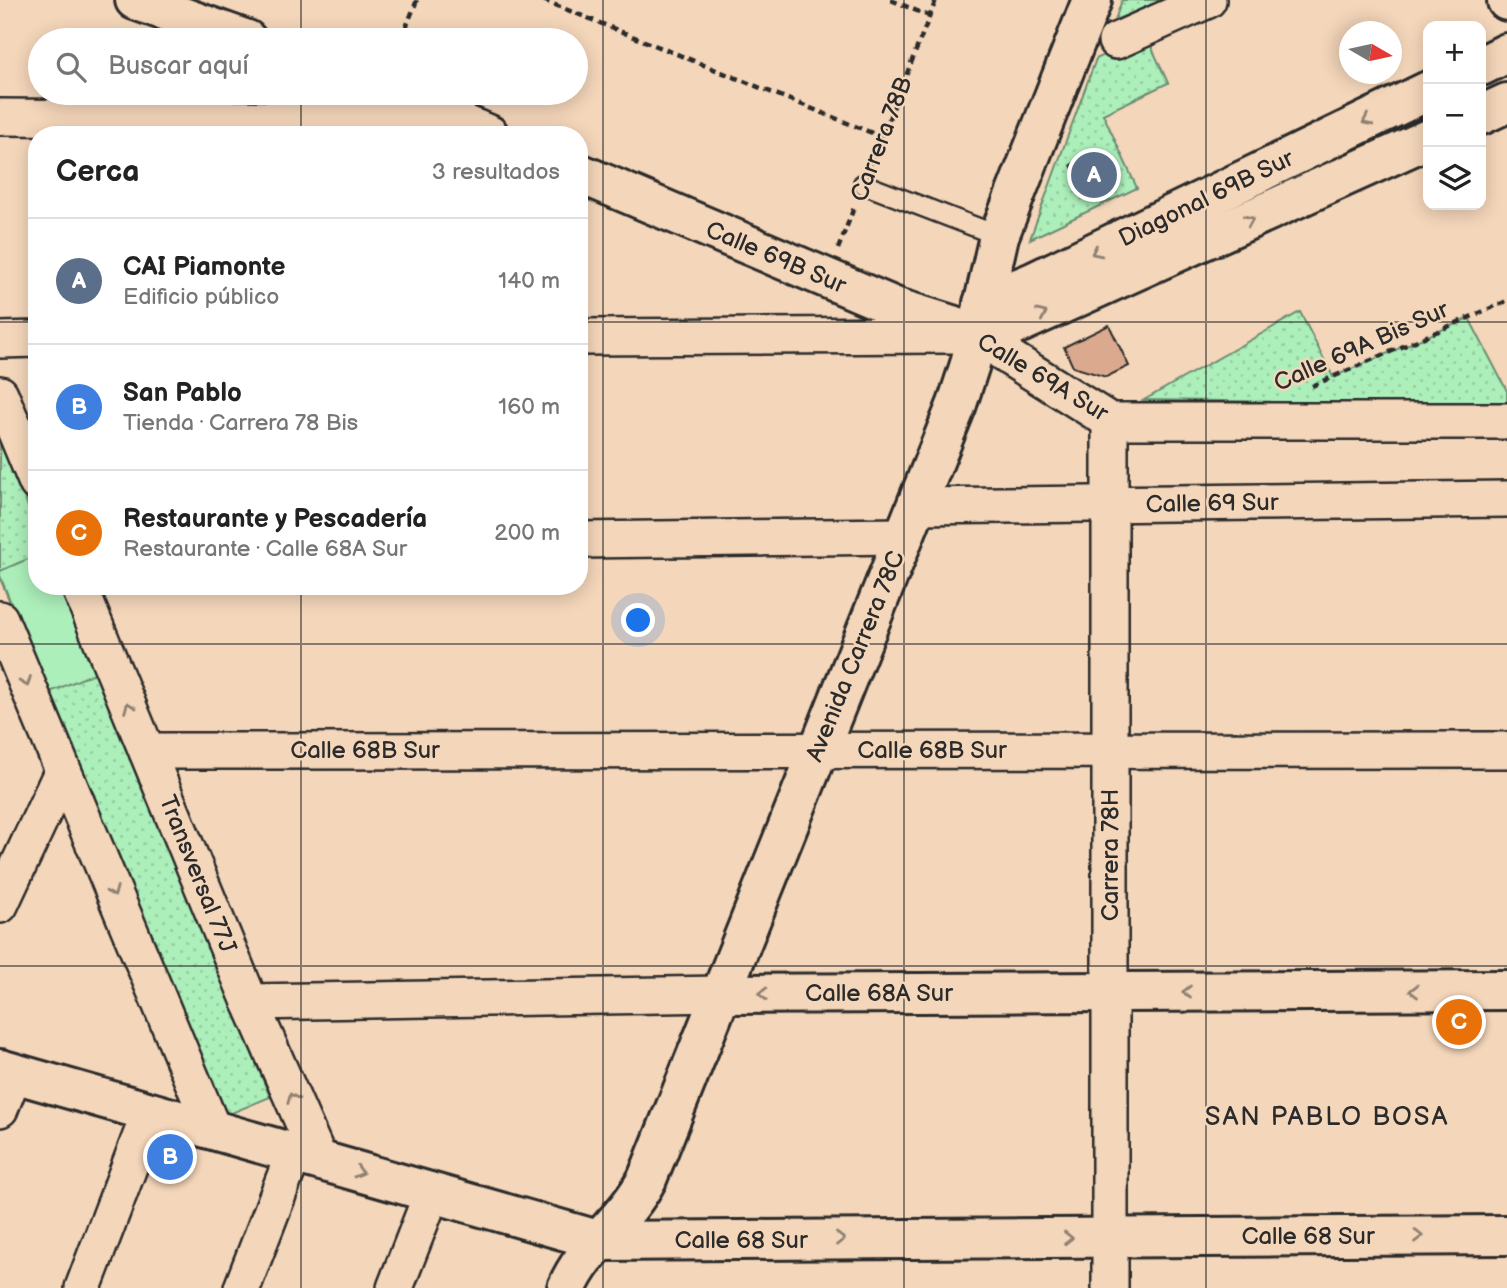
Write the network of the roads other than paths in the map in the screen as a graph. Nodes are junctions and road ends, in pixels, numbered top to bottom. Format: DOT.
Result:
graph roads {
  1 [pos="135,0"];
  2 [pos="1092,0"];
  3 [pos="1208,0"];
  4 [pos="203,12"];
  5 [pos="228,28"];
  6 [pos="1116,41"];
  7 [pos="1507,53"];
  8 [pos="1486,64"];
  9 [pos="1423,93"];
  10 [pos="1507,103"];
  11 [pos="420,105"];
  12 [pos="1486,113"];
  13 [pos="0,117"];
  14 [pos="387,126"];
  15 [pos="468,126"];
  16 [pos="1423,141"];
  17 [pos="588,177"];
  18 [pos="863,184"];
  19 [pos="999,236"];
  20 [pos="980,318"];
  21 [pos="588,337"];
  22 [pos="28,339"];
  23 [pos="0,340"];
  24 [pos="2,406"];
  25 [pos="1111,421"];
  26 [pos="1507,421"];
  27 [pos="28,463"];
  28 [pos="1507,499"];
  29 [pos="1111,504"];
  30 [pos="910,521"];
  31 [pos="588,539"];
  32 [pos="83,595"];
  33 [pos="0,619"];
  34 [pos="818,749"];
  35 [pos="1110,750"];
  36 [pos="1507,750"];
  37 [pos="147,751"];
  38 [pos="62,772"];
  39 [pos="0,905"];
  40 [pos="1507,990"];
  41 [pos="1110,993"];
  42 [pos="721,994"];
  43 [pos="250,1002"];
  44 [pos="7,1071"];
  45 [pos="0,1109"];
  46 [pos="150,1112"];
  47 [pos="213,1130"];
  48 [pos="307,1157"];
  49 [pos="432,1193"];
  50 [pos="1507,1235"];
  51 [pos="1110,1238"];
  52 [pos="601,1241"];
  53 [pos="83,1288"];
  54 [pos="242,1288"];
  55 [pos="395,1288"];
  56 [pos="567,1288"];
  57 [pos="1110,1288"];
  1 -- 4 [label="street"];
  2 -- 19 [label="street, Avenida Carrera 78C"];
  3 -- 6 [label="street"];
  4 -- 5 [label="street"];
  7 -- 8 [label="street"];
  9 -- 20 [label="street, Diagonal 69B Sur, one-way"];
  10 -- 12 [label="street"];
  11 -- 15 [label="street"];
  13 -- 14 [label="street"];
  20 -- 16 [label="street, Diagonal 69B Sur, one-way"];
  17 -- 20 [label="street, Calle 69B Sur"];
  18 -- 19 [label="lane"];
  19 -- 20 [label="street, Avenida Carrera 78C"];
  20 -- 21 [label="street, Calle 69A Sur"];
  20 -- 25 [label="street, Calle 69A Sur"];
  20 -- 30 [label="street, Avenida Carrera 78C"];
  22 -- 23 [label="street"];
  24 -- 27 [label="street"];
  25 -- 26 [label="street, Calle 69A Sur"];
  25 -- 29 [label="street, Carrera 78H"];
  28 -- 29 [label="street, Calle 69 Sur"];
  29 -- 30 [label="street, Calle 69 Sur"];
  29 -- 35 [label="street, Carrera 78H"];
  30 -- 31 [label="street, Calle 69 Sur"];
  30 -- 34 [label="street, Avenida Carrera 78C"];
  37 -- 32 [label="street, Transversal 77J, one-way"];
  33 -- 38 [label="street, one-way"];
  34 -- 35 [label="street, Calle 68B Sur"];
  34 -- 37 [label="street, Calle 68B Sur"];
  34 -- 42 [label="street, Avenida Carrera 78C"];
  35 -- 36 [label="street, Calle 68B Sur"];
  35 -- 41 [label="street, Carrera 78H"];
  37 -- 43 [label="street, Transversal 77J"];
  38 -- 39 [label="street"];
  38 -- 47 [label="street, one-way"];
  40 -- 41 [label="street, Calle 68A Sur, one-way"];
  41 -- 42 [label="street, Calle 68A Sur, one-way"];
  41 -- 51 [label="street, Carrera 78H"];
  42 -- 43 [label="street, Calle 68A Sur"];
  42 -- 52 [label="street, Avenida Carrera 78C"];
  48 -- 43 [label="street, Transversal 77J, one-way"];
  44 -- 45 [label="street"];
  44 -- 46 [label="street, Calle 68 Sur"];
  46 -- 47 [label="street, Calle 68 Sur"];
  46 -- 53 [label="street"];
  47 -- 48 [label="street, Calle 68 Sur"];
  48 -- 49 [label="street, Calle 68 Sur, one-way"];
  48 -- 54 [label="street"];
  49 -- 52 [label="street, Calle 68 Sur"];
  49 -- 55 [label="street"];
  51 -- 50 [label="street, Calle 68 Sur, one-way"];
  52 -- 51 [label="street, Calle 68 Sur, one-way"];
  51 -- 57 [label="street, Carrera 78H"];
  52 -- 56 [label="street, Avenida Carrera 78C"];
}
